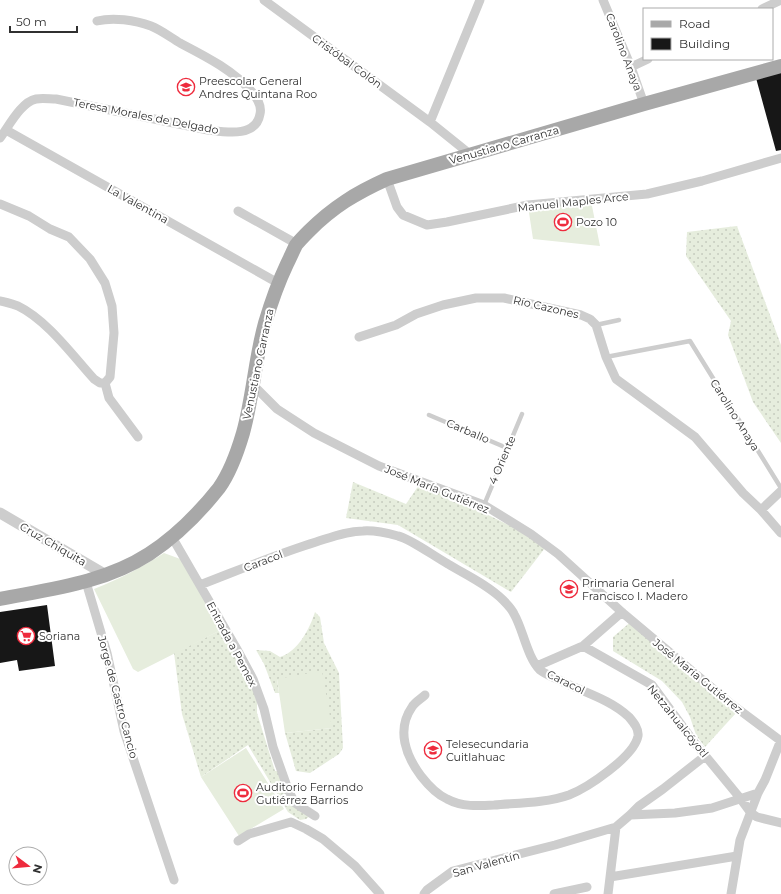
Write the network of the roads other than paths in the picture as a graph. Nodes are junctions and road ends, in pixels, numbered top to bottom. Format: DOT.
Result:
graph roads {
  1 [pos="264,0"];
  2 [pos="480,0"];
  3 [pos="603,0"];
  4 [pos="781,0"];
  5 [pos="764,8"];
  6 [pos="97,21"];
  7 [pos="646,60"];
  8 [pos="781,66"];
  9 [pos="631,67"];
  10 [pos="644,104"];
  11 [pos="430,122"];
  12 [pos="6,130"];
  13 [pos="0,138"];
  14 [pos="471,155"];
  15 [pos="781,158"];
  16 [pos="387,179"];
  17 [pos="0,204"];
  18 [pos="238,211"];
  19 [pos="297,244"];
  20 [pos="278,282"];
  21 [pos="0,301"];
  22 [pos="619,320"];
  23 [pos="596,325"];
  24 [pos="359,337"];
  25 [pos="606,358"];
  26 [pos="105,383"];
  27 [pos="253,385"];
  28 [pos="522,414"];
  29 [pos="429,415"];
  30 [pos="138,436"];
  31 [pos="507,448"];
  32 [pos="781,489"];
  33 [pos="484,505"];
  34 [pos="761,510"];
  35 [pos="0,513"];
  36 [pos="781,533"];
  37 [pos="172,537"];
  38 [pos="106,575"];
  39 [pos="86,582"];
  40 [pos="200,585"];
  41 [pos="0,599"];
  42 [pos="622,612"];
  43 [pos="583,646"];
  44 [pos="537,666"];
  45 [pos="425,695"];
  46 [pos="781,740"];
  47 [pos="706,756"];
  48 [pos="758,792"];
  49 [pos="740,798"];
  50 [pos="751,813"];
  51 [pos="630,815"];
  52 [pos="315,816"];
  53 [pos="781,823"];
  54 [pos="616,828"];
  55 [pos="238,841"];
  56 [pos="737,856"];
  57 [pos="610,877"];
  58 [pos="174,880"];
  59 [pos="588,887"];
  60 [pos="380,894"];
  61 [pos="424,894"];
  62 [pos="554,894"];
  63 [pos="608,894"];
  64 [pos="731,894"];
  1 -- 11 [label="street, Cristóbal Colón"];
  2 -- 11 [label="street"];
  3 -- 9 [label="street, Carolino Anaya"];
  4 -- 5 [label="street"];
  6 -- 12 [label="street, Teresa Morales de Delgado"];
  7 -- 9 [label="street"];
  8 -- 10 [label="main road, Venustiano Carranza"];
  9 -- 10 [label="street, Carolino Anaya"];
  10 -- 14 [label="main road, Venustiano Carranza"];
  11 -- 14 [label="street, Cristóbal Colón"];
  12 -- 13 [label="street"];
  12 -- 20 [label="street, La Valentina"];
  14 -- 16 [label="main road, Venustiano Carranza"];
  15 -- 16 [label="street, Manuel Maples Arce"];
  16 -- 19 [label="main road, Venustiano Carranza"];
  17 -- 26 [label="street"];
  18 -- 19 [label="street"];
  19 -- 20 [label="main road, Venustiano Carranza"];
  20 -- 27 [label="main road, Venustiano Carranza"];
  21 -- 26 [label="street"];
  22 -- 23 [label="lane"];
  23 -- 24 [label="street, Río Cazones"];
  23 -- 25 [label="street"];
  25 -- 32 [label="lane, Carolino Anaya"];
  25 -- 34 [label="street"];
  26 -- 30 [label="street"];
  27 -- 33 [label="street, José María Gutiérrez"];
  27 -- 37 [label="main road, Venustiano Carranza"];
  28 -- 31 [label="lane, 4 Oriente"];
  29 -- 31 [label="lane, Carballo"];
  31 -- 33 [label="lane, 4 Oriente"];
  32 -- 34 [label="street"];
  33 -- 42 [label="street, José María Gutiérrez"];
  34 -- 36 [label="street"];
  35 -- 38 [label="street, Cruz Chiquita"];
  37 -- 38 [label="main road, Venustiano Carranza"];
  37 -- 40 [label="street, Entrada a Pemex"];
  38 -- 39 [label="main road, Venustiano Carranza"];
  39 -- 41 [label="main road, Venustiano Carranza"];
  39 -- 58 [label="street, Jorge de Castro Cancio"];
  40 -- 44 [label="street, Caracol"];
  40 -- 52 [label="street, Entrada a Pemex"];
  42 -- 43 [label="street"];
  42 -- 46 [label="street, José María Gutiérrez"];
  43 -- 44 [label="street"];
  43 -- 47 [label="street, Netzahualcóyotl"];
  44 -- 45 [label="street, Caracol"];
  46 -- 48 [label="street"];
  47 -- 49 [label="street, Netzahualcóyotl"];
  47 -- 51 [label="street"];
  48 -- 49 [label="street"];
  48 -- 50 [label="street"];
  49 -- 50 [label="street, Netzahualcóyotl"];
  49 -- 51 [label="street"];
  50 -- 53 [label="street"];
  50 -- 56 [label="street"];
  51 -- 54 [label="street"];
  54 -- 57 [label="street"];
  54 -- 61 [label="street, San Valentín"];
  55 -- 60 [label="street"];
  56 -- 57 [label="street"];
  56 -- 64 [label="street"];
  57 -- 63 [label="street"];
  59 -- 62 [label="street"];
}
